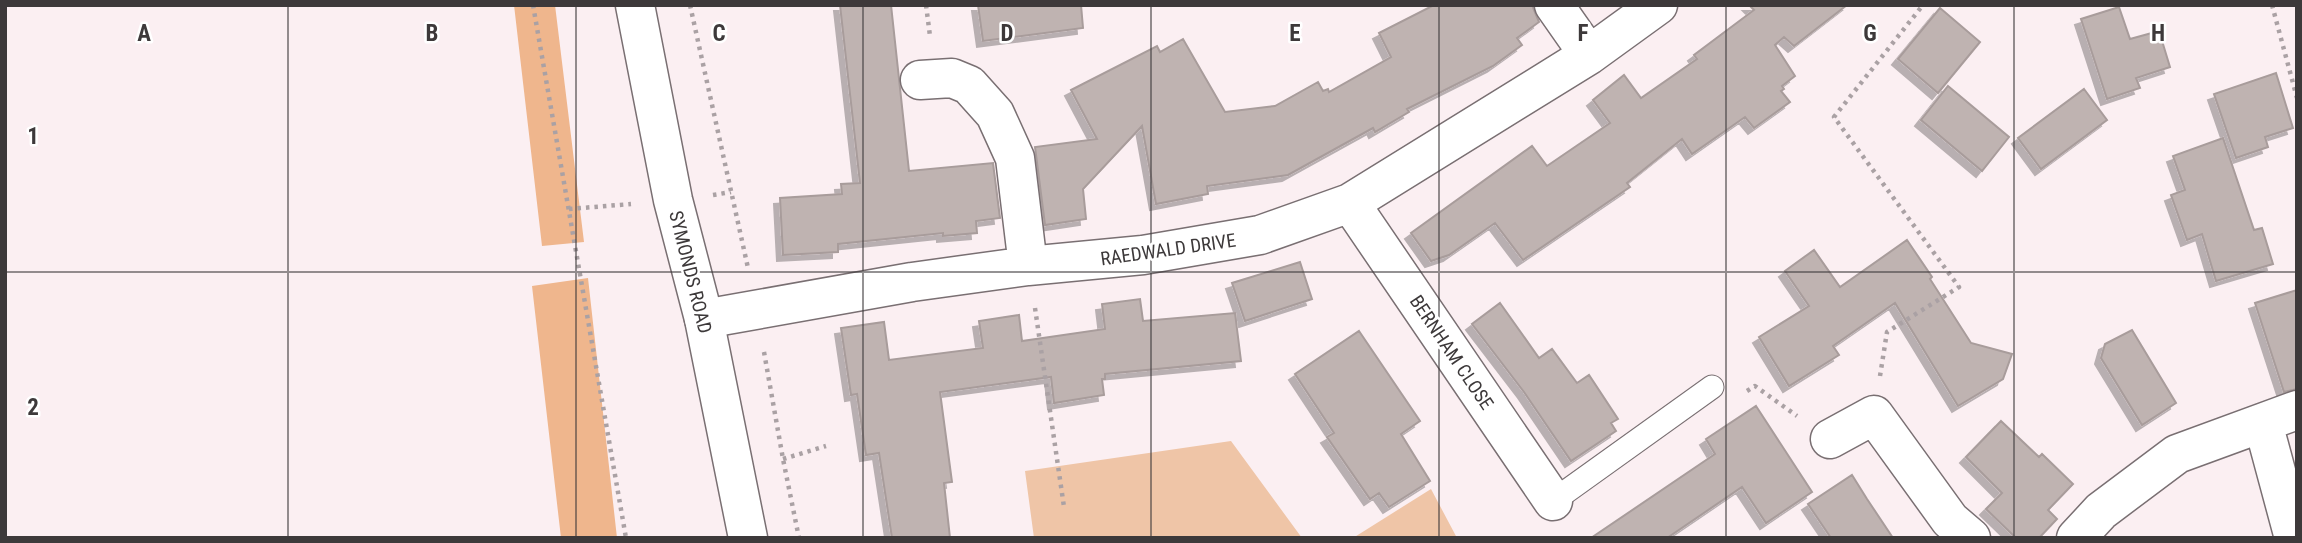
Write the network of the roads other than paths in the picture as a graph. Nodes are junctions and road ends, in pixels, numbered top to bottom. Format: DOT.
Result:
graph roads {
  1 [pos="635,5"];
  2 [pos="1554,5"];
  3 [pos="1658,5"];
  4 [pos="1589,55"];
  5 [pos="920,80"];
  6 [pos="1350,203"];
  7 [pos="1028,266"];
  8 [pos="704,319"];
  9 [pos="1712,387"];
  10 [pos="2280,417"];
  11 [pos="1830,439"];
  12 [pos="1553,501"];
  13 [pos="748,538"];
  14 [pos="1971,538"];
  15 [pos="2076,538"];
  16 [pos="2294,538"];
  1 -- 8 [label="street, SYMONDS ROAD"];
  2 -- 4 [label="street"];
  3 -- 4 [label="street, RAEDWALD DRIVE"];
  4 -- 6 [label="street, RAEDWALD DRIVE"];
  5 -- 7 [label="street"];
  6 -- 7 [label="street, RAEDWALD DRIVE"];
  6 -- 12 [label="street, BERNHAM CLOSE"];
  7 -- 8 [label="street, RAEDWALD DRIVE"];
  8 -- 13 [label="street, SYMONDS ROAD"];
  9 -- 12 [label="lane"];
  10 -- 15 [label="street"];
  10 -- 16 [label="street"];
  11 -- 14 [label="street"];
}
